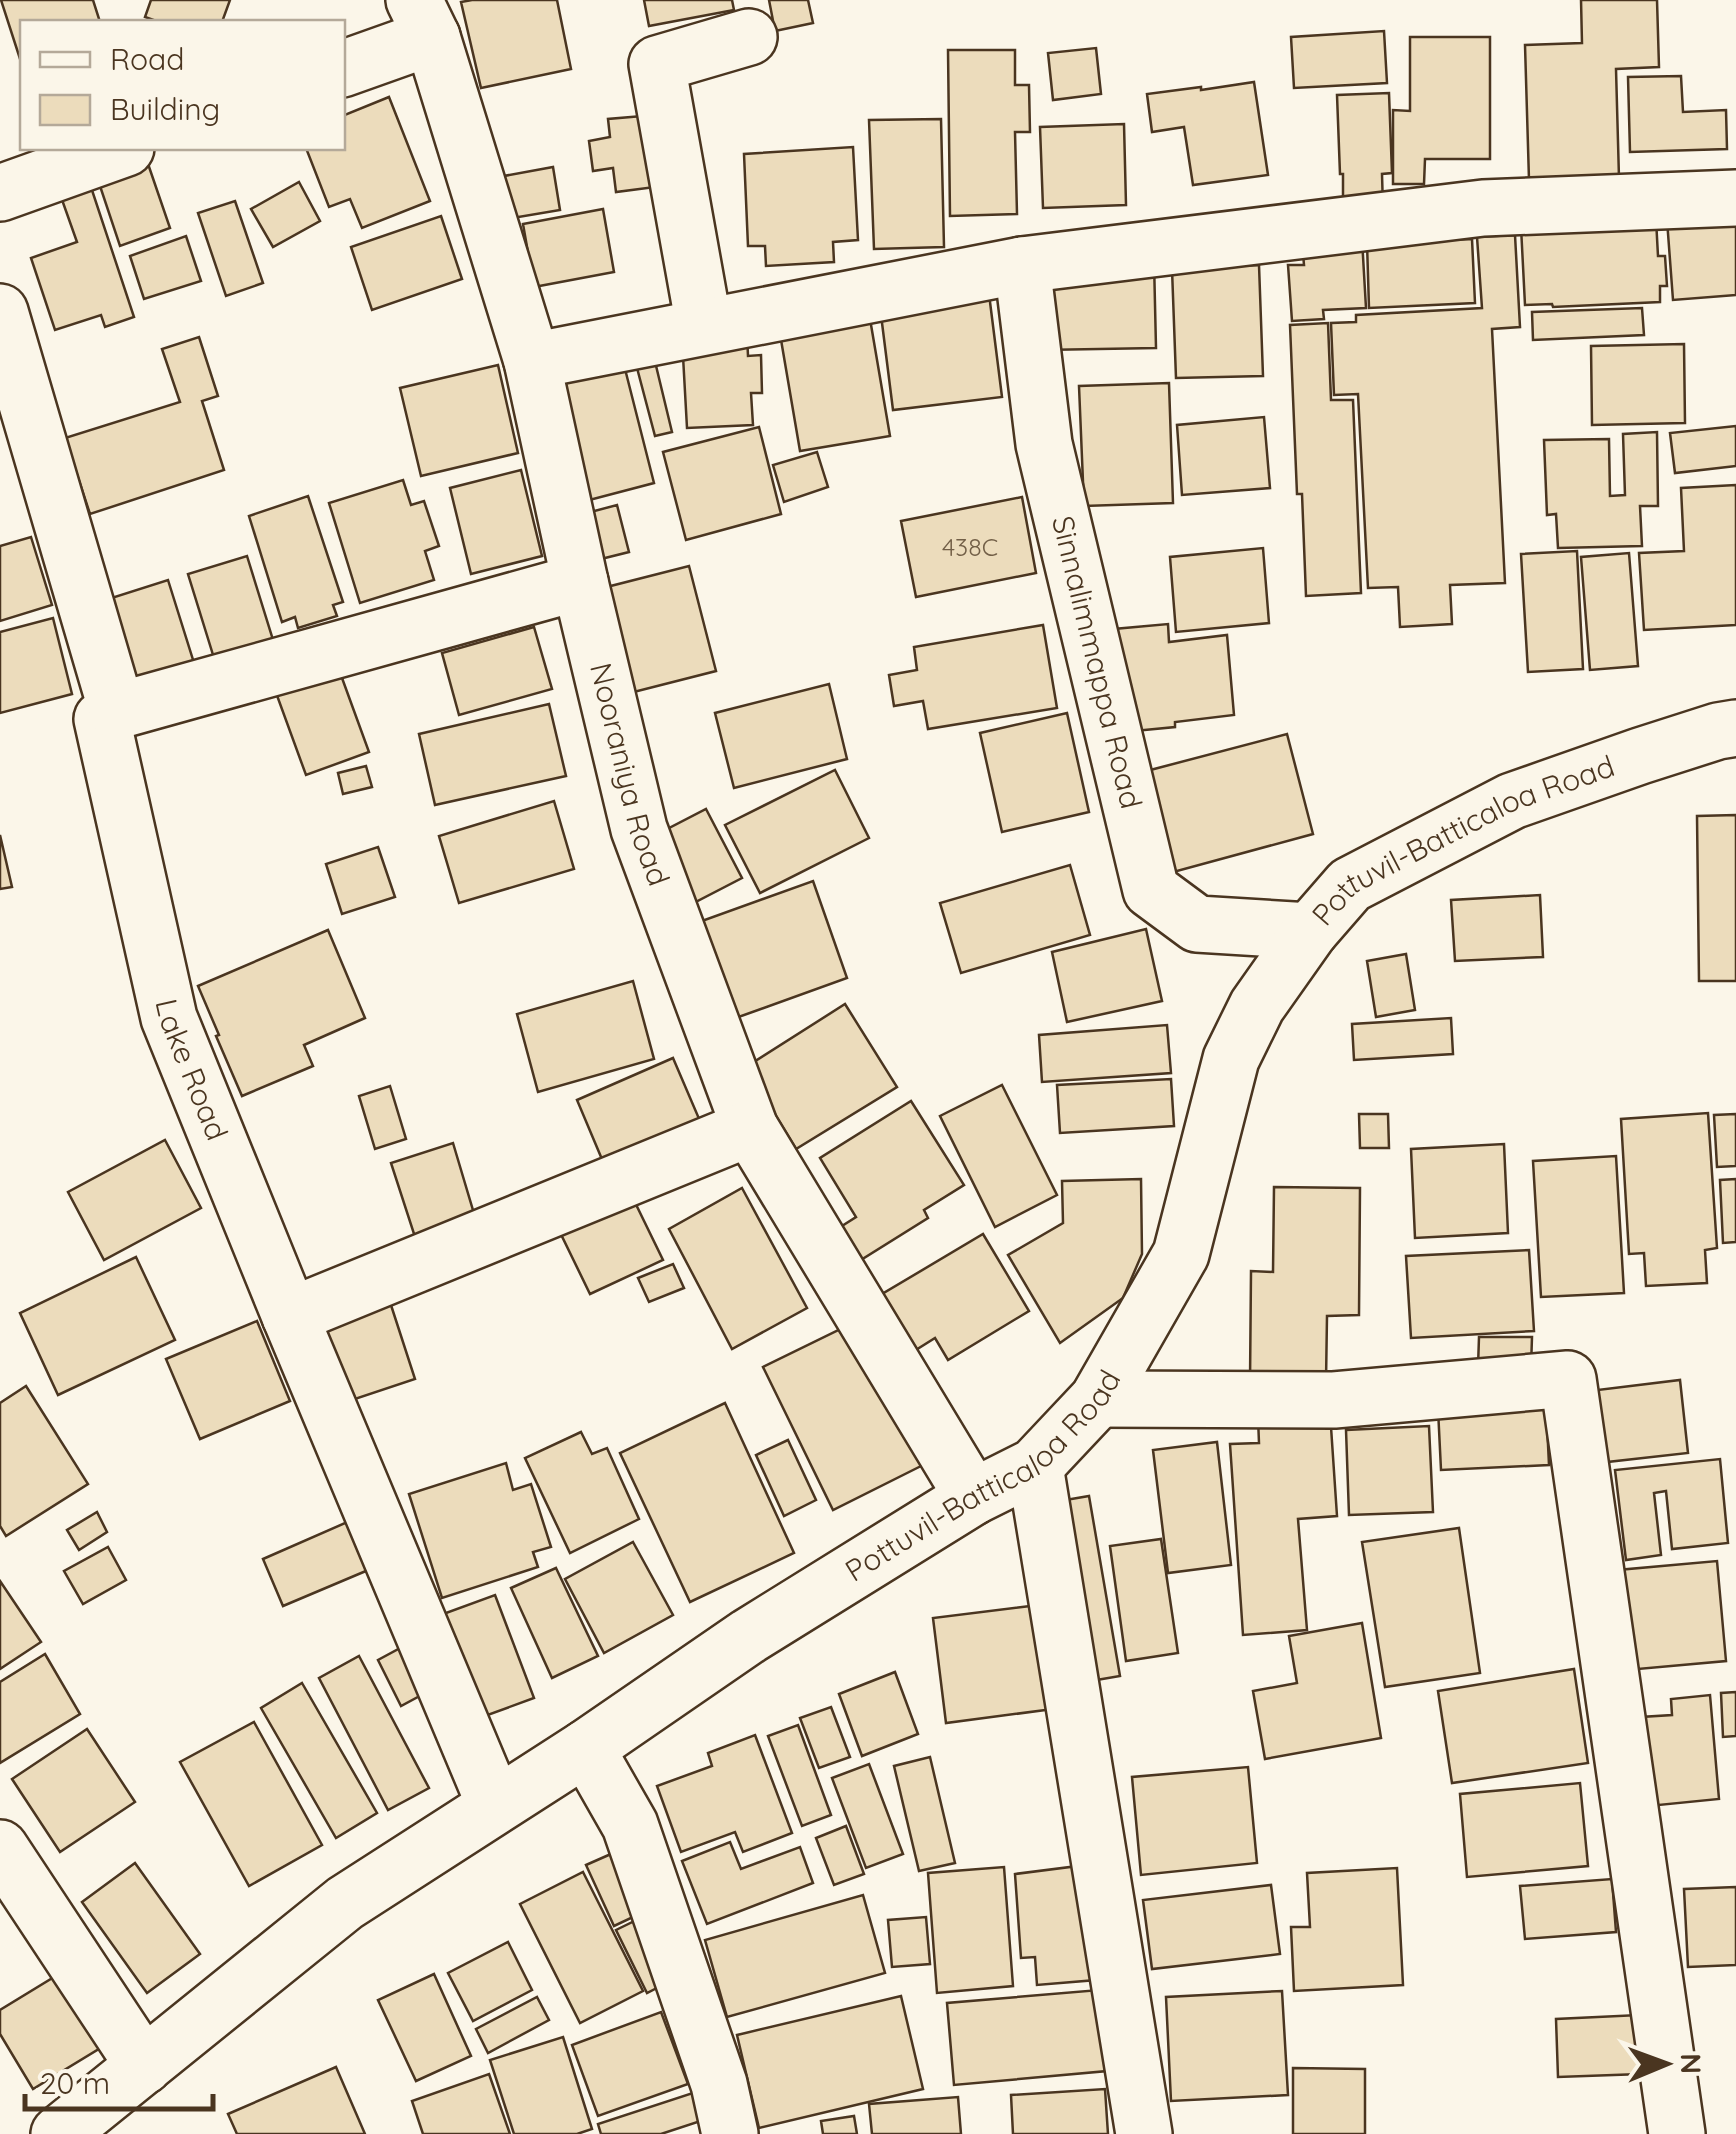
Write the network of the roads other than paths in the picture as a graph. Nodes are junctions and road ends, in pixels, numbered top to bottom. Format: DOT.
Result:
graph roads {
  1 [pos="423,19"];
  2 [pos="749,37"];
  3 [pos="345,68"];
  4 [pos="120,150"];
  5 [pos="0,193"];
  6 [pos="1736,198"];
  7 [pos="1022,265"];
  8 [pos="0,312"];
  9 [pos="704,326"];
  10 [pos="532,361"];
  11 [pos="580,582"];
  12 [pos="117,711"];
  13 [pos="1736,728"];
  14 [pos="1310,931"];
  15 [pos="750,1128"];
  16 [pos="290,1316"];
  17 [pos="1098,1399"];
  18 [pos="1034,1466"];
  19 [pos="972,1497"];
  20 [pos="586,1748"];
  21 [pos="495,1805"];
  22 [pos="0,1848"];
  23 [pos="144,2066"];
  24 [pos="59,2134"];
  25 [pos="730,2134"];
  26 [pos="1144,2134"];
  27 [pos="1677,2134"];
  1 -- 3 [label="main road"];
  1 -- 10 [label="main road, Nooraniya Road"];
  2 -- 9 [label="main road"];
  4 -- 5 [label="main road"];
  6 -- 7 [label="main road"];
  7 -- 9 [label="main road"];
  7 -- 14 [label="main road, Sinnalimmappa Road"];
  8 -- 12 [label="main road, Lake Road"];
  9 -- 10 [label="main road"];
  10 -- 11 [label="main road, Nooraniya Road"];
  11 -- 12 [label="main road"];
  11 -- 15 [label="main road, Nooraniya Road"];
  12 -- 16 [label="main road, Lake Road"];
  13 -- 14 [label="main road, Pottuvil-Batticaloa Road"];
  14 -- 17 [label="main road, Pottuvil-Batticaloa Road"];
  15 -- 16 [label="main road"];
  15 -- 19 [label="main road, Nooraniya Road"];
  16 -- 21 [label="main road, Lake Road"];
  17 -- 18 [label="main road, Pottuvil-Batticaloa Road"];
  17 -- 27 [label="main road"];
  18 -- 19 [label="main road, Pottuvil-Batticaloa Road"];
  18 -- 26 [label="main road"];
  19 -- 20 [label="main road, Pottuvil-Batticaloa Road"];
  20 -- 21 [label="main road, Pottuvil-Batticaloa Road"];
  20 -- 25 [label="main road"];
  21 -- 23 [label="main road, Pottuvil-Batticaloa Road"];
  22 -- 23 [label="main road"];
  23 -- 24 [label="main road, Pottuvil-Batticaloa Road"];
}
